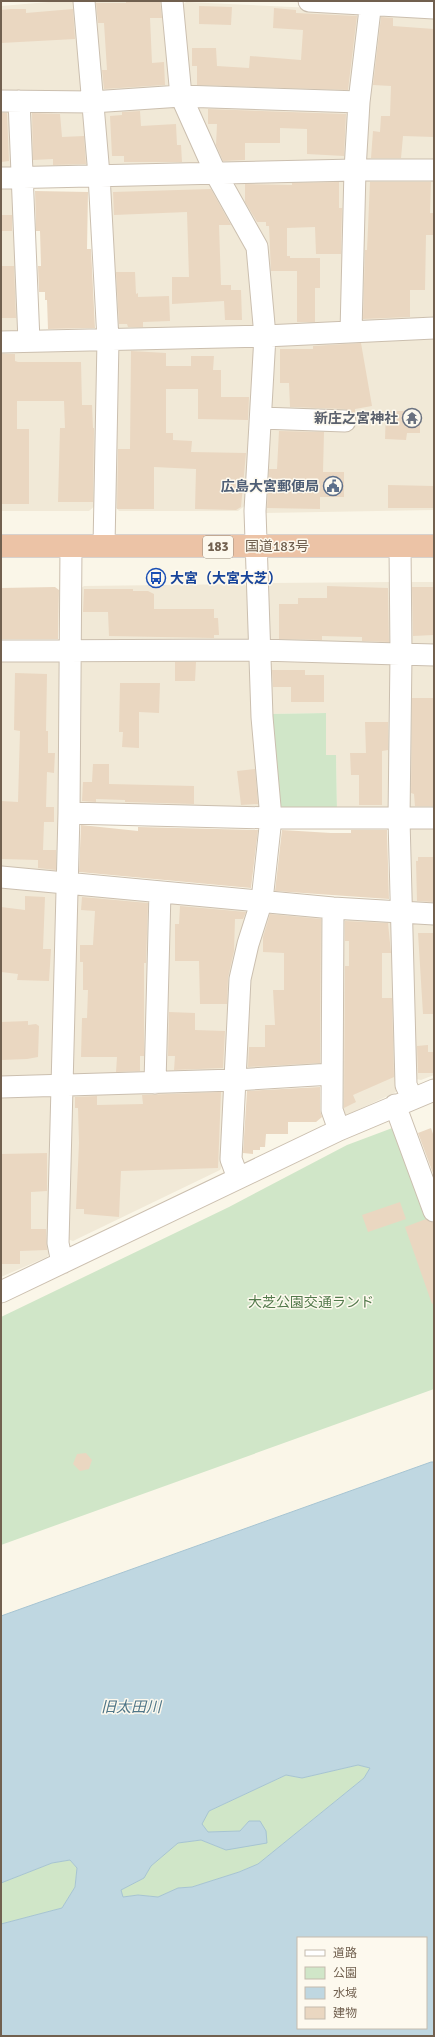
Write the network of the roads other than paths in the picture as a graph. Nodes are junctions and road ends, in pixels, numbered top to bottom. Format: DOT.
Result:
graph roads {
  1 [pos="84,1"];
  2 [pos="172,1"];
  3 [pos="309,1"];
  4 [pos="370,3"];
  5 [pos="434,8"];
  6 [pos="181,96"];
  7 [pos="10,101"];
  8 [pos="92,102"];
  9 [pos="359,102"];
  10 [pos="355,170"];
  11 [pos="434,170"];
  12 [pos="216,174"];
  13 [pos="99,175"];
  14 [pos="11,178"];
  15 [pos="434,328"];
  16 [pos="351,332"];
  17 [pos="265,336"];
  18 [pos="108,340"];
  19 [pos="29,341"];
  20 [pos="1,342"];
  21 [pos="261,418"];
  22 [pos="345,421"];
  23 [pos="1,546"];
  24 [pos="104,546"];
  25 [pos="256,546"];
  26 [pos="400,546"];
  27 [pos="434,546"];
  28 [pos="71,547"];
  29 [pos="260,650"];
  30 [pos="1,651"];
  31 [pos="71,651"];
  32 [pos="401,654"];
  33 [pos="434,655"];
  34 [pos="69,813"];
  35 [pos="271,818"];
  36 [pos="434,818"];
  37 [pos="399,819"];
  38 [pos="1,877"];
  39 [pos="67,882"];
  40 [pos="160,892"];
  41 [pos="262,900"];
  42 [pos="333,908"];
  43 [pos="400,912"];
  44 [pos="434,914"];
  45 [pos="332,1074"];
  46 [pos="235,1080"];
  47 [pos="155,1083"];
  48 [pos="62,1084"];
  49 [pos="1,1087"];
  50 [pos="434,1090"];
  51 [pos="404,1102"];
  52 [pos="338,1130"];
  53 [pos="238,1178"];
  54 [pos="434,1211"];
  55 [pos="62,1263"];
  56 [pos="1,1292"];
  1 -- 8 [label="street"];
  2 -- 6 [label="street"];
  3 -- 4 [label="street"];
  4 -- 5 [label="street"];
  4 -- 9 [label="street"];
  6 -- 8 [label="street"];
  6 -- 9 [label="street"];
  6 -- 12 [label="street"];
  7 -- 8 [label="street"];
  7 -- 14 [label="street"];
  8 -- 13 [label="street"];
  9 -- 10 [label="street"];
  10 -- 11 [label="street"];
  10 -- 12 [label="street"];
  10 -- 16 [label="street"];
  12 -- 13 [label="street"];
  12 -- 17 [label="street"];
  13 -- 14 [label="street"];
  13 -- 18 [label="street"];
  14 -- 19 [label="street"];
  15 -- 16 [label="street"];
  16 -- 17 [label="street"];
  17 -- 18 [label="street"];
  17 -- 21 [label="street"];
  18 -- 19 [label="street"];
  18 -- 24 [label="street"];
  19 -- 20 [label="street"];
  21 -- 22 [label="street"];
  21 -- 25 [label="street"];
  23 -- 28 [label="highway, 国道183号 / 183"];
  24 -- 25 [label="highway, 国道183号 / 183"];
  24 -- 28 [label="highway, 国道183号 / 183"];
  25 -- 26 [label="highway, 国道183号 / 183"];
  25 -- 29 [label="street"];
  26 -- 27 [label="highway, 国道183号 / 183"];
  26 -- 32 [label="street"];
  28 -- 31 [label="street"];
  29 -- 31 [label="street"];
  29 -- 32 [label="street"];
  29 -- 35 [label="street"];
  30 -- 31 [label="street"];
  31 -- 34 [label="street"];
  32 -- 33 [label="street"];
  32 -- 37 [label="street"];
  34 -- 35 [label="street"];
  34 -- 39 [label="street"];
  35 -- 37 [label="street"];
  35 -- 41 [label="street"];
  36 -- 37 [label="street"];
  37 -- 43 [label="street"];
  38 -- 39 [label="street"];
  39 -- 40 [label="street"];
  39 -- 48 [label="street"];
  40 -- 41 [label="street"];
  40 -- 47 [label="street"];
  41 -- 42 [label="street"];
  41 -- 46 [label="street"];
  42 -- 43 [label="street"];
  42 -- 45 [label="street"];
  43 -- 44 [label="street"];
  43 -- 51 [label="street"];
  45 -- 46 [label="street"];
  45 -- 52 [label="street"];
  46 -- 47 [label="street"];
  46 -- 53 [label="street"];
  47 -- 48 [label="street"];
  48 -- 49 [label="street"];
  48 -- 55 [label="street"];
  50 -- 51 [label="street"];
  51 -- 52 [label="street"];
  51 -- 54 [label="street"];
  52 -- 53 [label="street"];
  53 -- 55 [label="street"];
  55 -- 56 [label="street"];
}
